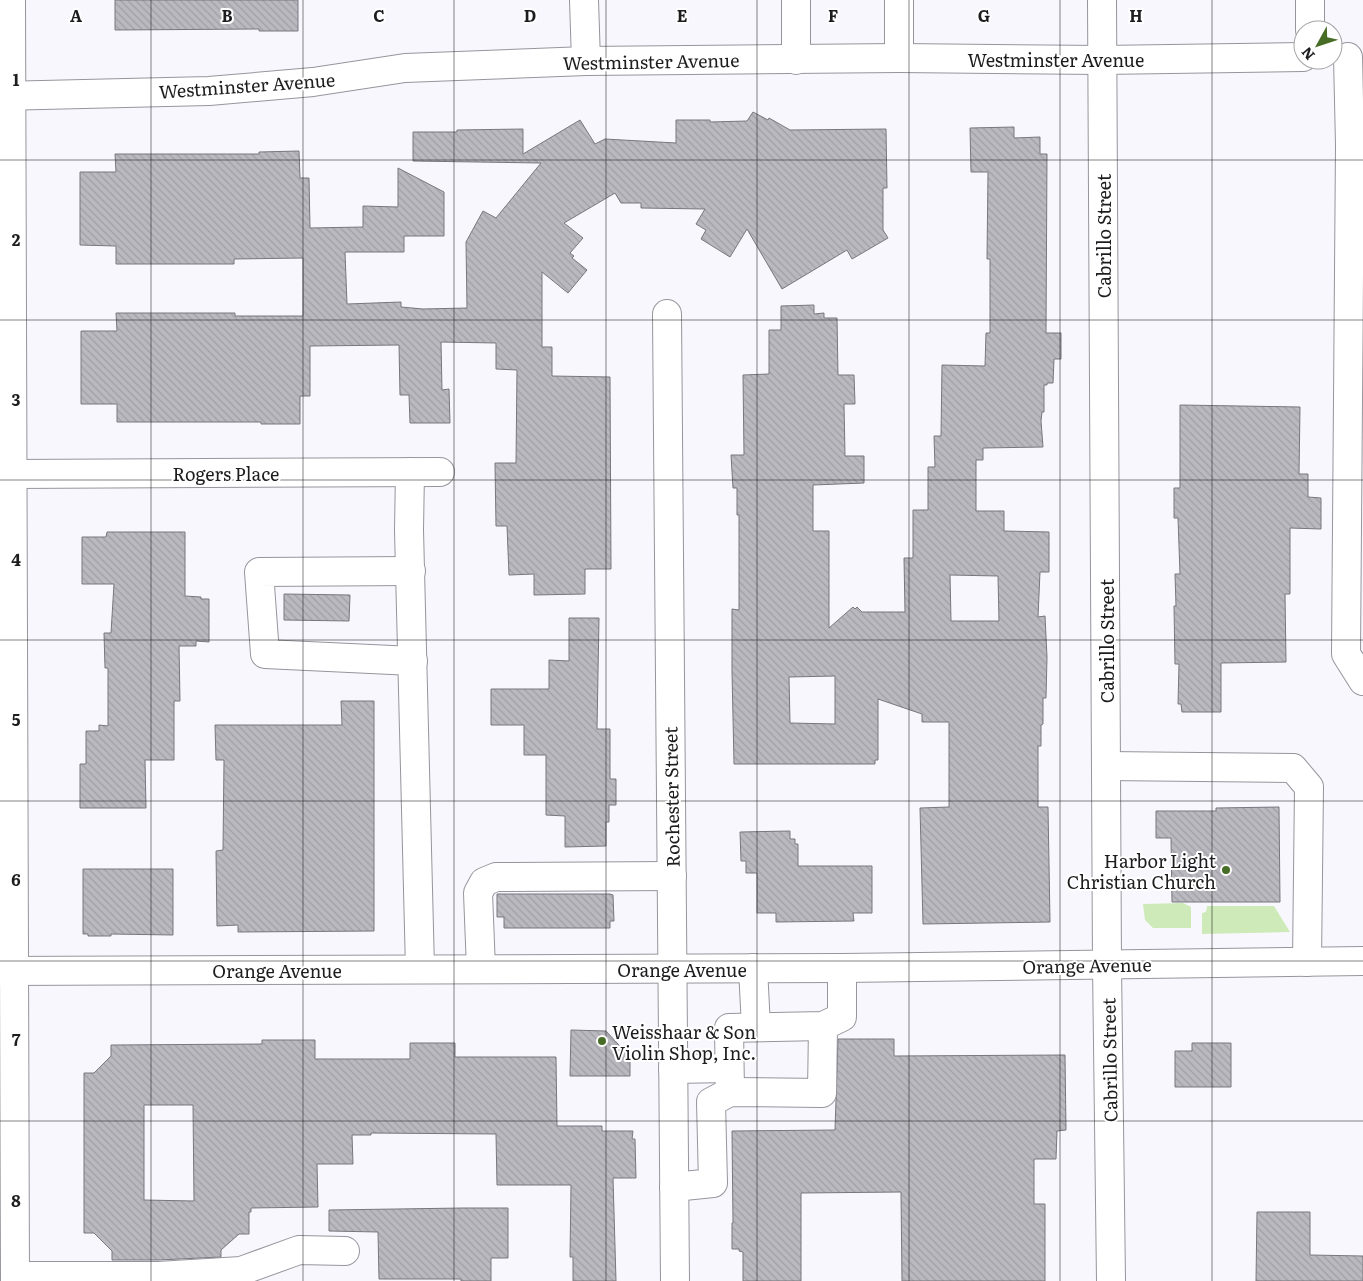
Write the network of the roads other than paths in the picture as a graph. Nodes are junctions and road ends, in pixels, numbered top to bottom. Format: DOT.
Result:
graph roads {
  1 [pos="11,0"];
  2 [pos="584,0"];
  3 [pos="796,0"];
  4 [pos="899,0"];
  5 [pos="1102,0"];
  6 [pos="1310,0"];
  7 [pos="1310,20"];
  8 [pos="1293,57"];
  9 [pos="1348,57"];
  10 [pos="899,58"];
  11 [pos="796,60"];
  12 [pos="1102,60"];
  13 [pos="586,62"];
  14 [pos="6,95"];
  15 [pos="666,314"];
  16 [pos="1355,429"];
  17 [pos="410,472"];
  18 [pos="440,472"];
  19 [pos="12,474"];
  20 [pos="411,571"];
  21 [pos="1355,598"];
  22 [pos="413,661"];
  23 [pos="1363,681"];
  24 [pos="1106,766"];
  25 [pos="672,876"];
  26 [pos="1363,961"];
  27 [pos="1307,962"];
  28 [pos="1107,965"];
  29 [pos="753,968"];
  30 [pos="842,968"];
  31 [pos="481,969"];
  32 [pos="672,969"];
  33 [pos="7,970"];
  34 [pos="420,970"];
  35 [pos="823,1026"];
  36 [pos="756,1027"];
  37 [pos="673,1070"];
  38 [pos="729,1080"];
  39 [pos="674,1187"];
  40 [pos="345,1251"];
  41 [pos="15,1279"];
  42 [pos="674,1281"];
  43 [pos="1111,1281"];
  1 -- 14 [label="street"];
  2 -- 13 [label="street"];
  3 -- 11 [label="street"];
  4 -- 10 [label="street"];
  5 -- 12 [label="street, Cabrillo Street"];
  6 -- 7 [label="street"];
  8 -- 12 [label="street, Westminster Avenue"];
  9 -- 16 [label="street"];
  10 -- 11 [label="street, Westminster Avenue"];
  10 -- 12 [label="street, Westminster Avenue"];
  11 -- 13 [label="street, Westminster Avenue"];
  12 -- 24 [label="street, Cabrillo Street"];
  13 -- 14 [label="street, Westminster Avenue"];
  14 -- 19 [label="street"];
  15 -- 25 [label="street, Rochester Street"];
  16 -- 21 [label="street"];
  17 -- 18 [label="street, Rogers Place"];
  17 -- 19 [label="street, Rogers Place"];
  17 -- 20 [label="street"];
  19 -- 33 [label="street"];
  20 -- 22 [label="street"];
  20 -- 22 [label="street"];
  21 -- 23 [label="street"];
  22 -- 34 [label="street"];
  24 -- 27 [label="street"];
  24 -- 28 [label="street, Cabrillo Street"];
  25 -- 31 [label="street"];
  25 -- 32 [label="street, Rochester Street"];
  26 -- 27 [label="street, Orange Avenue"];
  27 -- 28 [label="street, Orange Avenue"];
  28 -- 30 [label="street, Orange Avenue"];
  28 -- 43 [label="street, Cabrillo Street"];
  29 -- 30 [label="street, Orange Avenue"];
  29 -- 32 [label="street, Orange Avenue"];
  29 -- 36 [label="street"];
  30 -- 35 [label="street"];
  31 -- 32 [label="street, Orange Avenue"];
  31 -- 34 [label="street, Orange Avenue"];
  32 -- 37 [label="street, Rochester Street"];
  33 -- 34 [label="street, Orange Avenue"];
  33 -- 41 [label="street"];
  35 -- 36 [label="street"];
  35 -- 38 [label="street"];
  36 -- 38 [label="street"];
  37 -- 38 [label="street"];
  37 -- 39 [label="street, Rochester Street"];
  38 -- 39 [label="street"];
  39 -- 42 [label="street, Rochester Street"];
  40 -- 41 [label="street"];
}
